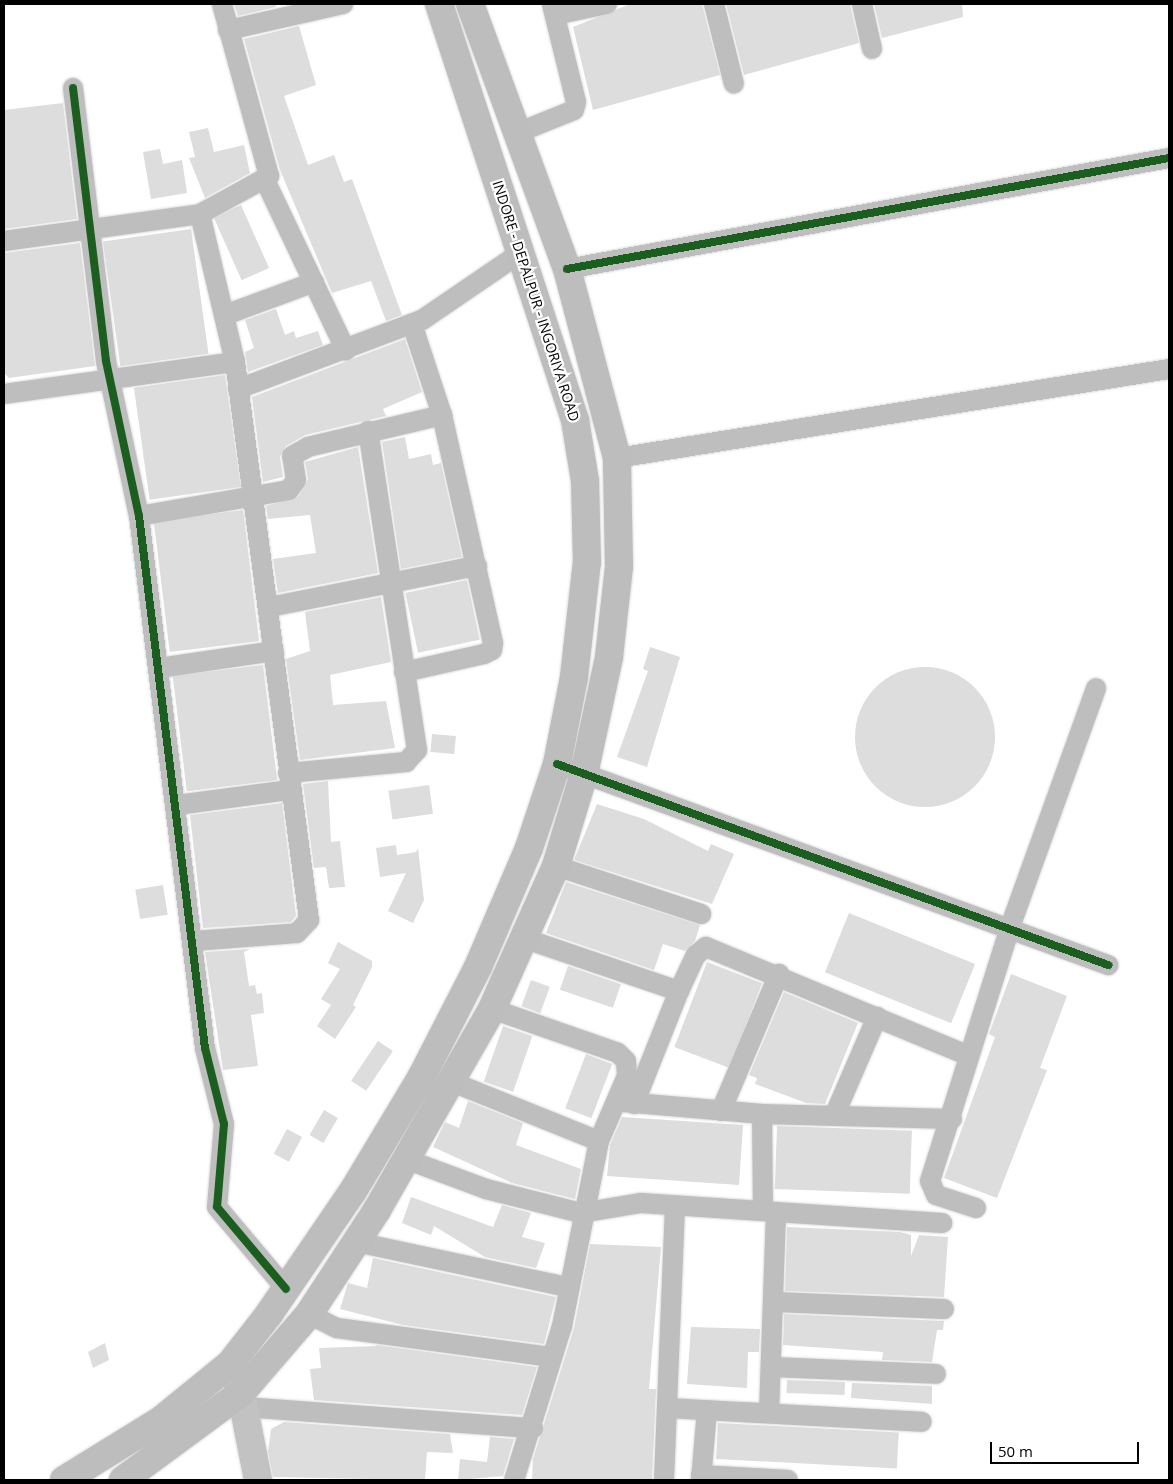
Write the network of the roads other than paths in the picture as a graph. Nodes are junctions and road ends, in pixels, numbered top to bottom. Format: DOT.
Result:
graph roads {
  1 [pos="222,4"];
  2 [pos="343,4"];
  3 [pos="439,4"];
  4 [pos="470,4"];
  5 [pos="607,4"];
  6 [pos="714,4"];
  7 [pos="862,4"];
  8 [pos="554,9"];
  9 [pos="228,30"];
  10 [pos="872,49"];
  11 [pos="734,84"];
  12 [pos="73,88"];
  13 [pos="516,133"];
  14 [pos="1169,158"];
  15 [pos="264,178"];
  16 [pos="200,214"];
  17 [pos="90,231"];
  18 [pos="4,241"];
  19 [pos="523,251"];
  20 [pos="567,269"];
  21 [pos="314,282"];
  22 [pos="225,315"];
  23 [pos="412,324"];
  24 [pos="346,351"];
  25 [pos="235,362"];
  26 [pos="1169,369"];
  27 [pos="111,377"];
  28 [pos="238,389"];
  29 [pos="4,394"];
  30 [pos="442,415"];
  31 [pos="368,431"];
  32 [pos="617,458"];
  33 [pos="253,499"];
  34 [pos="139,516"];
  35 [pos="477,566"];
  36 [pos="391,582"];
  37 [pos="269,607"];
  38 [pos="274,652"];
  39 [pos="159,668"];
  40 [pos="404,672"];
  41 [pos="1096,688"];
  42 [pos="557,764"];
  43 [pos="584,774"];
  44 [pos="289,782"];
  45 [pos="177,805"];
  46 [pos="556,866"];
  47 [pos="701,914"];
  48 [pos="1009,930"];
  49 [pos="523,938"];
  50 [pos="194,940"];
  51 [pos="1108,965"];
  52 [pos="779,974"];
  53 [pos="679,991"];
  54 [pos="492,1009"];
  55 [pos="877,1017"];
  56 [pos="969,1056"];
  57 [pos="452,1082"];
  58 [pos="624,1102"];
  59 [pos="722,1111"];
  60 [pos="762,1114"];
  61 [pos="835,1114"];
  62 [pos="952,1119"];
  63 [pos="599,1141"];
  64 [pos="408,1160"];
  65 [pos="675,1206"];
  66 [pos="976,1208"];
  67 [pos="770,1211"];
  68 [pos="581,1213"];
  69 [pos="942,1223"];
  70 [pos="356,1242"];
  71 [pos="567,1287"];
  72 [pos="286,1289"];
  73 [pos="775,1302"];
  74 [pos="944,1309"];
  75 [pos="309,1314"];
  76 [pos="552,1357"];
  77 [pos="230,1364"];
  78 [pos="772,1367"];
  79 [pos="936,1374"];
  80 [pos="243,1400"];
  81 [pos="667,1408"];
  82 [pos="707,1410"];
  83 [pos="769,1413"];
  84 [pos="922,1422"];
  85 [pos="533,1428"];
  86 [pos="701,1478"];
  87 [pos="64,1480"];
  88 [pos="123,1480"];
  89 [pos="258,1480"];
  90 [pos="514,1480"];
  91 [pos="664,1480"];
  92 [pos="788,1480"];
  1 -- 9 [label="street"];
  2 -- 9 [label="street"];
  3 -- 19 [label="main road, INDORE - DEPALPUR - INGORIYA ROAD"];
  4 -- 13 [label="main road"];
  5 -- 8 [label="street"];
  6 -- 11 [label="street"];
  7 -- 10 [label="street"];
  8 -- 13 [label="street"];
  9 -- 15 [label="street"];
  12 -- 17 [label="street"];
  13 -- 20 [label="main road"];
  14 -- 20 [label="street"];
  15 -- 16 [label="street"];
  15 -- 21 [label="street"];
  16 -- 17 [label="street"];
  16 -- 22 [label="street"];
  17 -- 18 [label="street"];
  17 -- 27 [label="street"];
  19 -- 23 [label="street"];
  19 -- 42 [label="main road, INDORE - DEPALPUR - INGORIYA ROAD"];
  20 -- 32 [label="main road"];
  21 -- 22 [label="street"];
  21 -- 24 [label="street"];
  22 -- 25 [label="street"];
  23 -- 24 [label="street"];
  23 -- 30 [label="street"];
  24 -- 28 [label="street"];
  25 -- 27 [label="street"];
  25 -- 28 [label="street"];
  26 -- 32 [label="street"];
  27 -- 29 [label="street"];
  27 -- 34 [label="street"];
  28 -- 33 [label="street"];
  30 -- 31 [label="street"];
  30 -- 35 [label="street"];
  31 -- 33 [label="street"];
  31 -- 36 [label="street"];
  32 -- 43 [label="main road"];
  33 -- 34 [label="street"];
  33 -- 37 [label="street"];
  34 -- 39 [label="street"];
  35 -- 36 [label="street"];
  35 -- 40 [label="street"];
  36 -- 37 [label="street"];
  36 -- 40 [label="street"];
  37 -- 38 [label="street"];
  38 -- 39 [label="street"];
  38 -- 44 [label="street"];
  39 -- 45 [label="street"];
  40 -- 44 [label="street"];
  41 -- 48 [label="street"];
  42 -- 43 [label="street"];
  42 -- 72 [label="main road, INDORE - DEPALPUR - INGORIYA ROAD"];
  43 -- 46 [label="main road"];
  43 -- 48 [label="street"];
  44 -- 45 [label="street"];
  44 -- 50 [label="street"];
  45 -- 50 [label="street"];
  46 -- 47 [label="street"];
  46 -- 49 [label="main road"];
  48 -- 51 [label="street"];
  48 -- 56 [label="street"];
  49 -- 53 [label="street"];
  49 -- 54 [label="main road"];
  50 -- 72 [label="street"];
  52 -- 53 [label="street"];
  52 -- 55 [label="street"];
  52 -- 59 [label="street"];
  53 -- 58 [label="street"];
  54 -- 57 [label="main road"];
  54 -- 58 [label="street"];
  55 -- 56 [label="street"];
  55 -- 61 [label="street"];
  56 -- 62 [label="street"];
  57 -- 63 [label="street"];
  57 -- 64 [label="main road"];
  58 -- 59 [label="street"];
  58 -- 63 [label="street"];
  59 -- 60 [label="street"];
  60 -- 61 [label="street"];
  60 -- 67 [label="street"];
  61 -- 62 [label="street"];
  62 -- 66 [label="street"];
  63 -- 68 [label="street"];
  64 -- 68 [label="street"];
  64 -- 70 [label="main road"];
  65 -- 67 [label="street"];
  65 -- 68 [label="street"];
  65 -- 81 [label="street"];
  67 -- 69 [label="street"];
  67 -- 73 [label="street"];
  68 -- 71 [label="street"];
  70 -- 71 [label="street"];
  70 -- 75 [label="main road"];
  71 -- 76 [label="street"];
  72 -- 77 [label="main road, INDORE - DEPALPUR - INGORIYA ROAD"];
  73 -- 74 [label="street"];
  73 -- 78 [label="street"];
  75 -- 76 [label="street"];
  75 -- 80 [label="main road"];
  76 -- 85 [label="street"];
  77 -- 80 [label="street"];
  77 -- 87 [label="main road, INDORE - DEPALPUR - INGORIYA ROAD"];
  78 -- 79 [label="street"];
  78 -- 83 [label="street"];
  80 -- 85 [label="street"];
  80 -- 88 [label="main road"];
  80 -- 89 [label="street"];
  81 -- 82 [label="street"];
  81 -- 91 [label="street"];
  82 -- 83 [label="street"];
  82 -- 86 [label="street"];
  83 -- 84 [label="street"];
  85 -- 90 [label="street"];
  86 -- 92 [label="street"];
}
